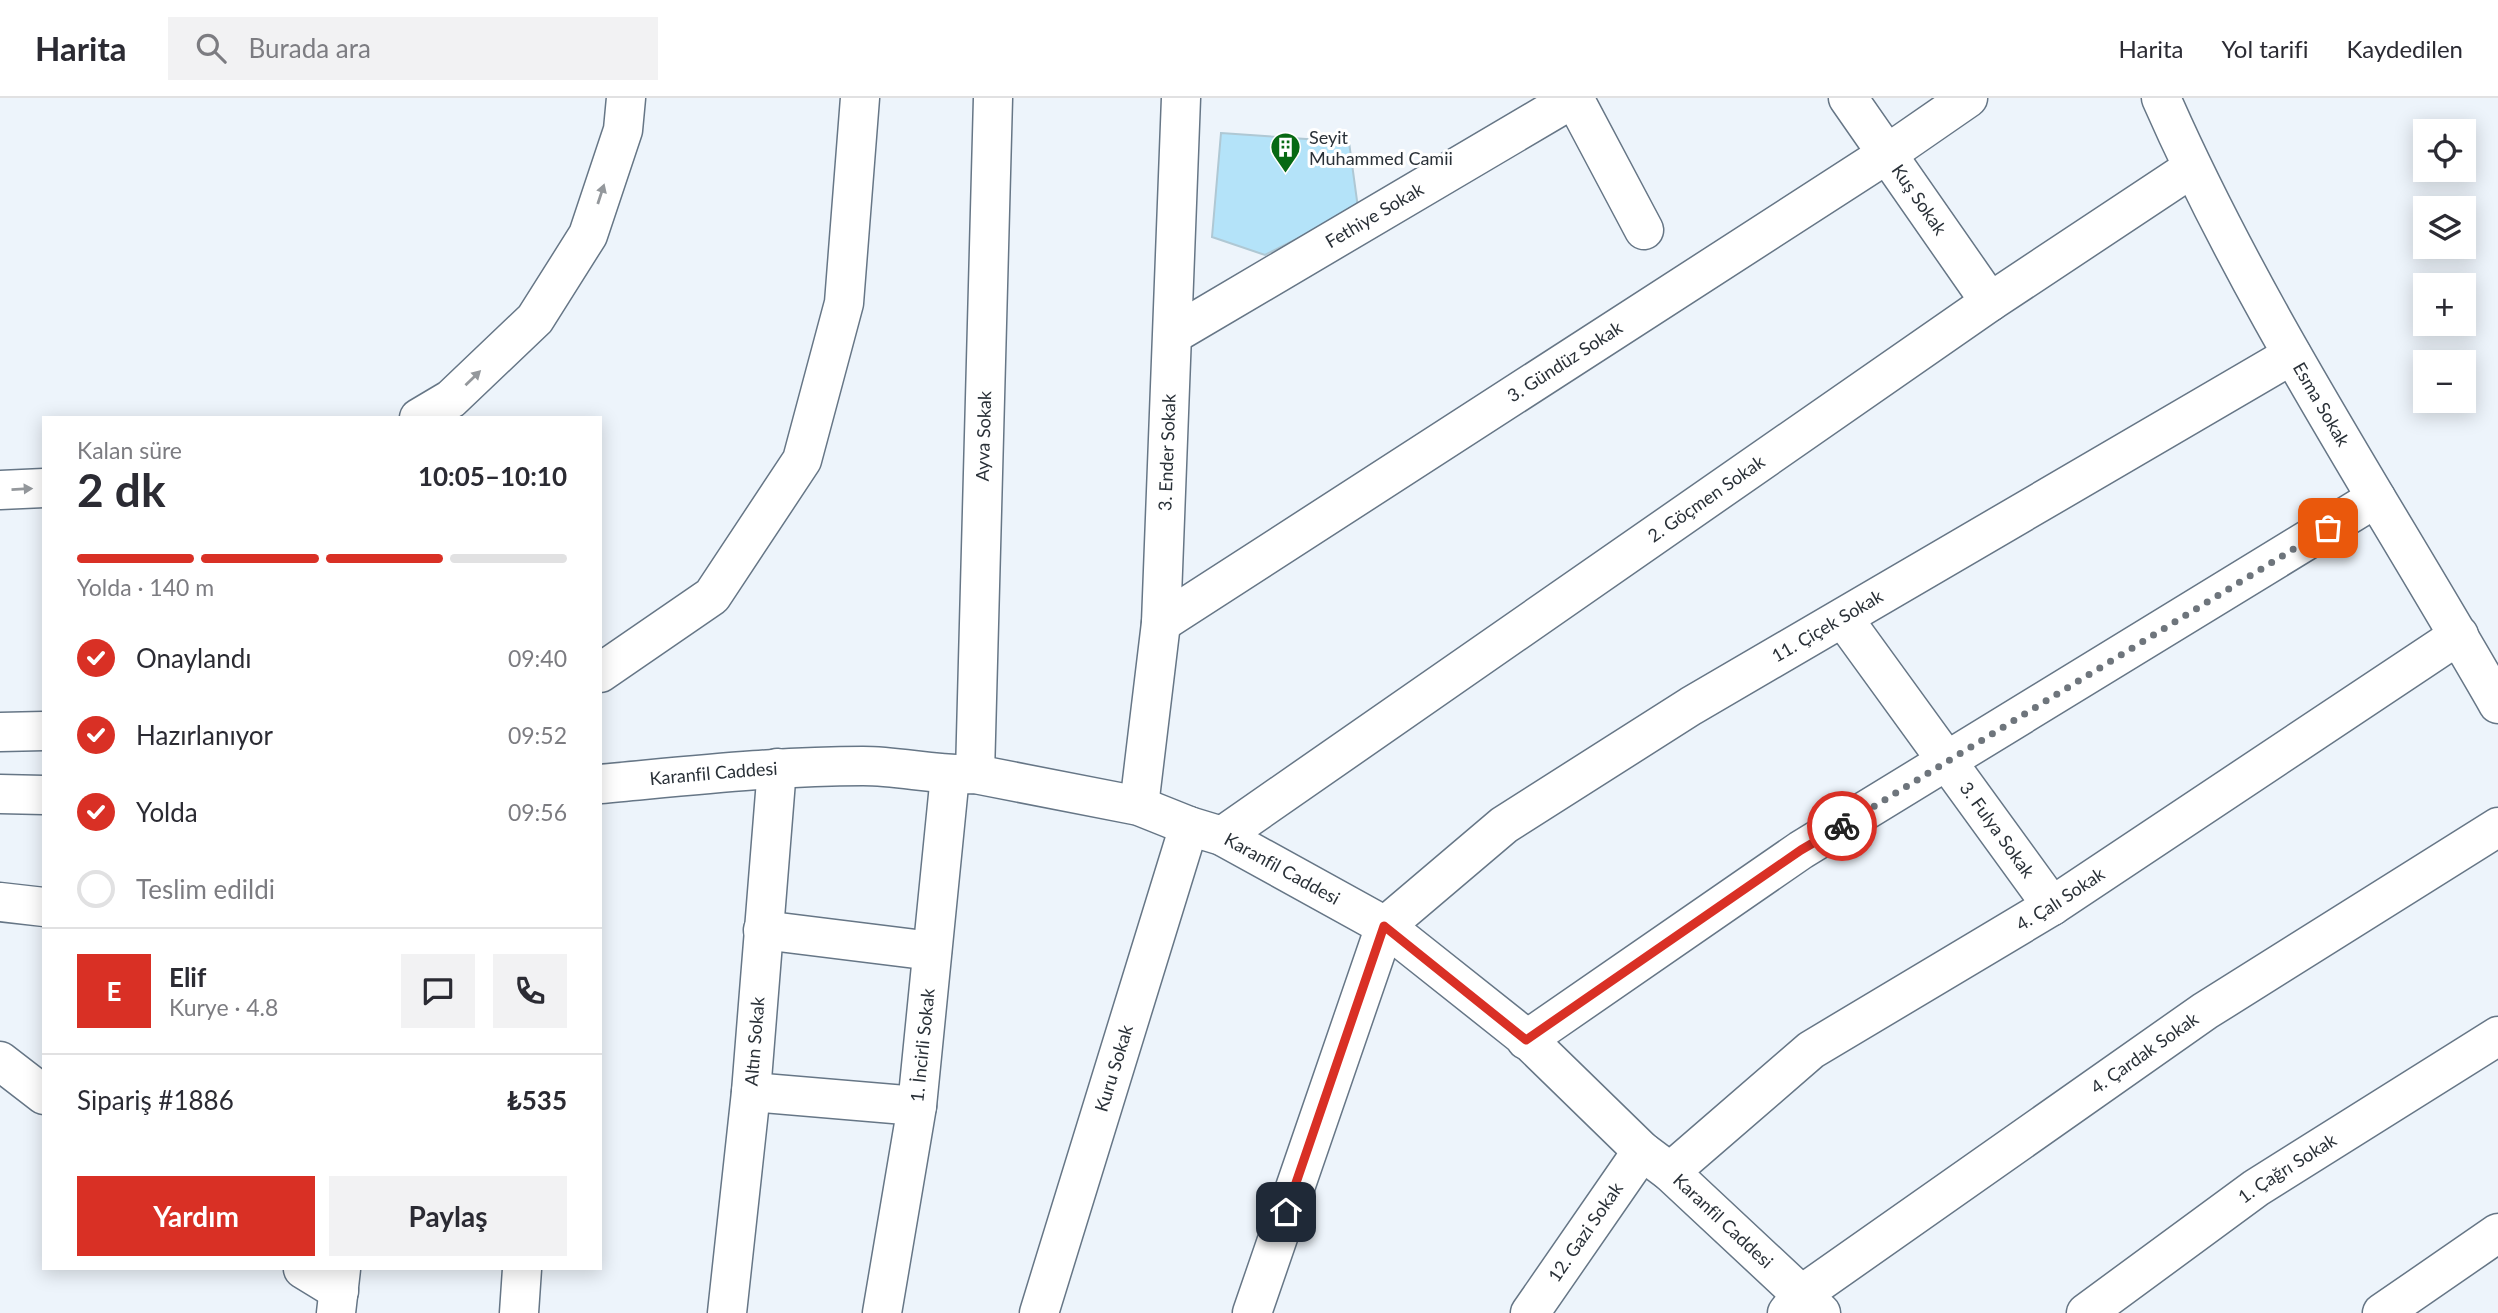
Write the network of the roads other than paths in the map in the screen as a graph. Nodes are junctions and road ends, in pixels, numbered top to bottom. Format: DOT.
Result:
graph roads {
  1 [pos="626,98"];
  2 [pos="860,98"];
  3 [pos="993,98"];
  4 [pos="1181,98"];
  5 [pos="1574,98"];
  6 [pos="1848,98"];
  7 [pos="1968,98"];
  8 [pos="2161,98"];
  9 [pos="1887,154"];
  10 [pos="2192,168"];
  11 [pos="1643,230"];
  12 [pos="1990,302"];
  13 [pos="1174,334"];
  14 [pos="2292,355"];
  15 [pos="422,416"];
  16 [pos="42,488"];
  17 [pos="0,490"];
  18 [pos="2376,498"];
  19 [pos="1843,618"];
  20 [pos="1161,623"];
  21 [pos="2459,635"];
  22 [pos="602,672"];
  23 [pos="2498,704"];
  24 [pos="42,731"];
  25 [pos="0,732"];
  26 [pos="1947,762"];
  27 [pos="777,768"];
  28 [pos="963,774"];
  29 [pos="602,784"];
  30 [pos="0,794"];
  31 [pos="42,795"];
  32 [pos="1139,806"];
  33 [pos="2498,827"];
  34 [pos="1205,831"];
  35 [pos="0,902"];
  36 [pos="2052,906"];
  37 [pos="42,907"];
  38 [pos="1384,926"];
  39 [pos="763,930"];
  40 [pos="932,951"];
  41 [pos="2498,1036"];
  42 [pos="1526,1040"];
  43 [pos="0,1061"];
  44 [pos="751,1092"];
  45 [pos="42,1094"];
  46 [pos="916,1106"];
  47 [pos="1656,1161"];
  48 [pos="2498,1233"];
  49 [pos="305,1270"];
  50 [pos="522,1270"];
  51 [pos="339,1291"];
  52 [pos="1803,1307"];
  53 [pos="519,1313"];
  54 [pos="727,1313"];
  55 [pos="882,1313"];
  56 [pos="1039,1313"];
  57 [pos="1252,1313"];
  58 [pos="1530,1313"];
  59 [pos="2086,1313"];
  60 [pos="2382,1313"];
  15 -- 1 [label="street, one-way"];
  2 -- 22 [label="street"];
  3 -- 28 [label="street, Ayva Sokak"];
  4 -- 13 [label="street, 3. Ender Sokak"];
  5 -- 11 [label="street"];
  5 -- 13 [label="street, Fethiye Sokak"];
  6 -- 9 [label="street, Kuş Sokak"];
  7 -- 9 [label="street, 3. Gündüz Sokak"];
  8 -- 10 [label="street, Esma Sokak"];
  9 -- 12 [label="street, Kuş Sokak"];
  9 -- 20 [label="street, 3. Gündüz Sokak"];
  10 -- 12 [label="street, 2. Göçmen Sokak"];
  10 -- 14 [label="street, Esma Sokak"];
  12 -- 34 [label="street, 2. Göçmen Sokak"];
  13 -- 20 [label="street, 3. Ender Sokak"];
  14 -- 18 [label="street, Esma Sokak"];
  14 -- 19 [label="street, 11. Çiçek Sokak"];
  17 -- 16 [label="street, one-way"];
  18 -- 21 [label="street, Esma Sokak"];
  18 -- 26 [label="street"];
  19 -- 26 [label="street, 3. Fulya Sokak"];
  19 -- 38 [label="street, 11. Çiçek Sokak"];
  20 -- 32 [label="street, 3. Ender Sokak"];
  21 -- 23 [label="street, Esma Sokak"];
  21 -- 36 [label="street, 4. Çalı Sokak"];
  24 -- 25 [label="street"];
  26 -- 36 [label="street, 3. Fulya Sokak"];
  26 -- 42 [label="street"];
  27 -- 28 [label="street, Karanfil Caddesi"];
  27 -- 29 [label="street, Karanfil Caddesi"];
  27 -- 39 [label="street, Altın Sokak"];
  28 -- 32 [label="street, Karanfil Caddesi"];
  28 -- 40 [label="street, 1. İncirli Sokak"];
  30 -- 31 [label="street"];
  32 -- 34 [label="street, Karanfil Caddesi"];
  33 -- 52 [label="street, 4. Çardak Sokak"];
  34 -- 38 [label="street, Karanfil Caddesi"];
  34 -- 56 [label="street, Kuru Sokak"];
  35 -- 37 [label="street"];
  36 -- 47 [label="street, 4. Çalı Sokak"];
  38 -- 42 [label="street, Karanfil Caddesi"];
  38 -- 57 [label="street"];
  39 -- 40 [label="street"];
  39 -- 44 [label="street, Altın Sokak"];
  40 -- 46 [label="street, 1. İncirli Sokak"];
  41 -- 59 [label="street, 1. Çağrı Sokak"];
  42 -- 47 [label="street, Karanfil Caddesi"];
  43 -- 45 [label="street"];
  44 -- 46 [label="street"];
  44 -- 54 [label="street, Altın Sokak"];
  46 -- 55 [label="street, 1. İncirli Sokak"];
  47 -- 52 [label="street, Karanfil Caddesi"];
  47 -- 58 [label="street, 12. Gazi Sokak"];
  48 -- 60 [label="street"];
  49 -- 51 [label="street"];
  50 -- 53 [label="street"];
}
